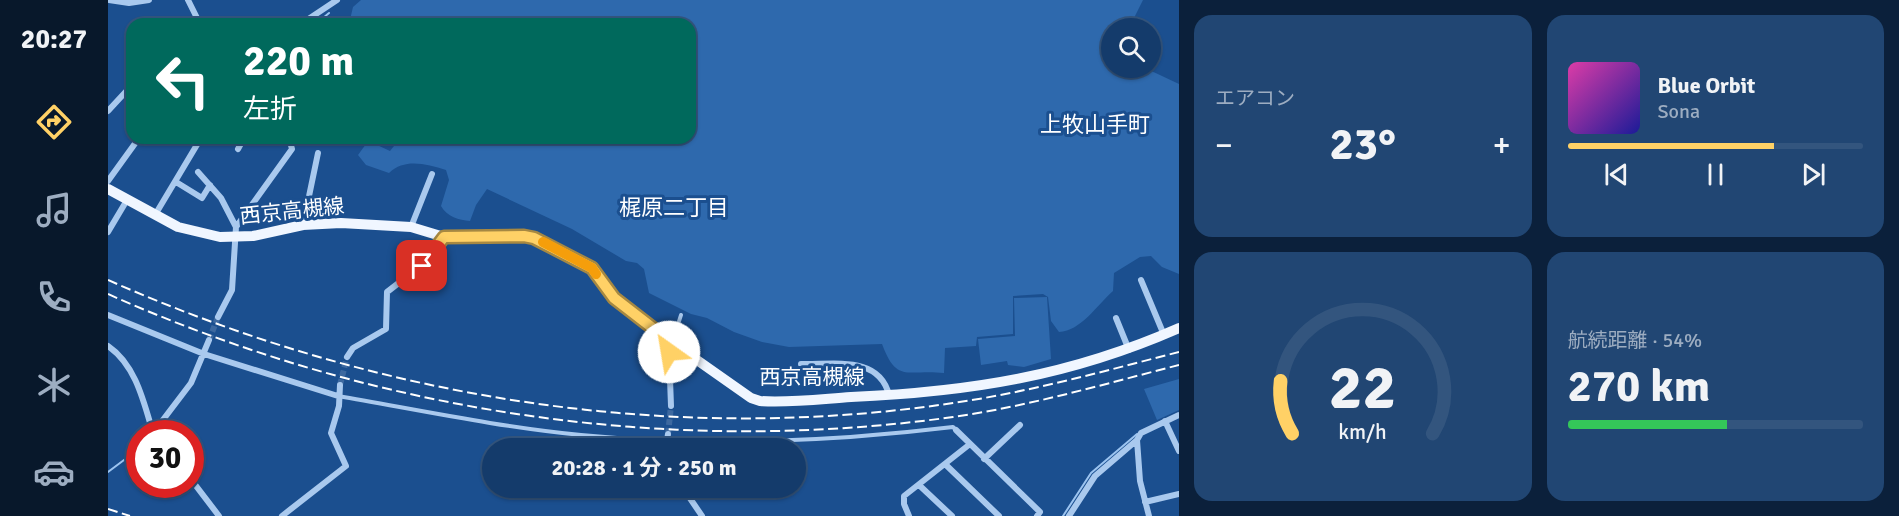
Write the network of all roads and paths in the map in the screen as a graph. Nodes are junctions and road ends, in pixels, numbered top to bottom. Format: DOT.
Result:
graph roads {
  1 [pos="109,0"];
  2 [pos="149,0"];
  3 [pos="188,0"];
  4 [pos="337,0"];
  5 [pos="197,18"];
  6 [pos="310,18"];
  7 [pos="126,92"];
  8 [pos="108,111"];
  9 [pos="135,144"];
  10 [pos="198,144"];
  11 [pos="241,144"];
  12 [pos="291,144"];
  13 [pos="238,149"];
  14 [pos="318,153"];
  15 [pos="198,171"];
  16 [pos="432,174"];
  17 [pos="108,181"];
  18 [pos="176,182"];
  19 [pos="210,185"];
  20 [pos="108,189"];
  21 [pos="127,200"];
  22 [pos="155,215"];
  23 [pos="303,225"];
  24 [pos="411,227"];
  25 [pos="108,232"];
  26 [pos="235,232"];
  27 [pos="444,237"];
  28 [pos="1141,280"];
  29 [pos="108,315"];
  30 [pos="681,315"];
  31 [pos="218,317"];
  32 [pos="1116,318"];
  33 [pos="1178,332"];
  34 [pos="1164,335"];
  35 [pos="209,340"];
  36 [pos="672,343"];
  37 [pos="108,346"];
  38 [pos="1129,350"];
  39 [pos="204,354"];
  40 [pos="347,357"];
  41 [pos="801,364"];
  42 [pos="340,385"];
  43 [pos="890,395"];
  44 [pos="338,396"];
  45 [pos="671,406"];
  46 [pos="1179,415"];
  47 [pos="149,420"];
  48 [pos="163,420"];
  49 [pos="1165,421"];
  50 [pos="1020,425"];
  51 [pos="956,430"];
  52 [pos="634,438"];
  53 [pos="806,440"];
  54 [pos="1137,440"];
  55 [pos="970,444"];
  56 [pos="1179,451"];
  57 [pos="984,459"];
  58 [pos="945,464"];
  59 [pos="919,485"];
  60 [pos="1179,494"];
  61 [pos="204,496"];
  62 [pos="690,498"];
  63 [pos="1145,502"];
  64 [pos="1040,515"];
  65 [pos="219,516"];
  66 [pos="282,516"];
  67 [pos="702,516"];
  68 [pos="909,516"];
  69 [pos="952,516"];
  70 [pos="999,516"];
  71 [pos="1069,516"];
  72 [pos="1149,516"];
  1 -- 2 [label="street"];
  3 -- 5 [label="street"];
  4 -- 6 [label="street"];
  7 -- 8 [label="street"];
  9 -- 17 [label="street"];
  10 -- 18 [label="street"];
  11 -- 13 [label="street"];
  12 -- 26 [label="street"];
  14 -- 23 [label="street"];
  15 -- 19 [label="street"];
  16 -- 24 [label="street"];
  18 -- 19 [label="street"];
  18 -- 22 [label="street"];
  19 -- 26 [label="street"];
  20 -- 21 [label="main road, 西京高槻線"];
  21 -- 22 [label="main road, 西京高槻線"];
  21 -- 25 [label="street"];
  22 -- 26 [label="main road, 西京高槻線"];
  23 -- 24 [label="main road, 西京高槻線"];
  23 -- 26 [label="main road, 西京高槻線"];
  24 -- 27 [label="main road, 西京高槻線"];
  26 -- 31 [label="street"];
  27 -- 36 [label="main road, 西京高槻線"];
  27 -- 40 [label="street"];
  28 -- 34 [label="street"];
  29 -- 39 [label="street"];
  30 -- 36 [label="lane"];
  32 -- 38 [label="street"];
  33 -- 34 [label="main road, 西京高槻線"];
  34 -- 38 [label="main road, 西京高槻線"];
  35 -- 39 [label="street"];
  36 -- 43 [label="main road, 西京高槻線"];
  36 -- 45 [label="street"];
  37 -- 47 [label="street"];
  38 -- 43 [label="main road, 西京高槻線"];
  39 -- 44 [label="street"];
  39 -- 48 [label="street"];
  41 -- 43 [label="street"];
  42 -- 44 [label="street"];
  44 -- 52 [label="lane"];
  44 -- 66 [label="street"];
  46 -- 49 [label="street"];
  49 -- 54 [label="street"];
  49 -- 56 [label="street"];
  50 -- 57 [label="street"];
  51 -- 53 [label="lane"];
  51 -- 55 [label="street"];
  54 -- 63 [label="street"];
  54 -- 71 [label="street"];
  55 -- 57 [label="street"];
  55 -- 58 [label="street"];
  57 -- 64 [label="street"];
  58 -- 59 [label="street"];
  58 -- 70 [label="street"];
  59 -- 68 [label="street"];
  59 -- 69 [label="street"];
  60 -- 63 [label="street"];
  61 -- 65 [label="street"];
  62 -- 67 [label="street"];
  63 -- 72 [label="street"];
}
